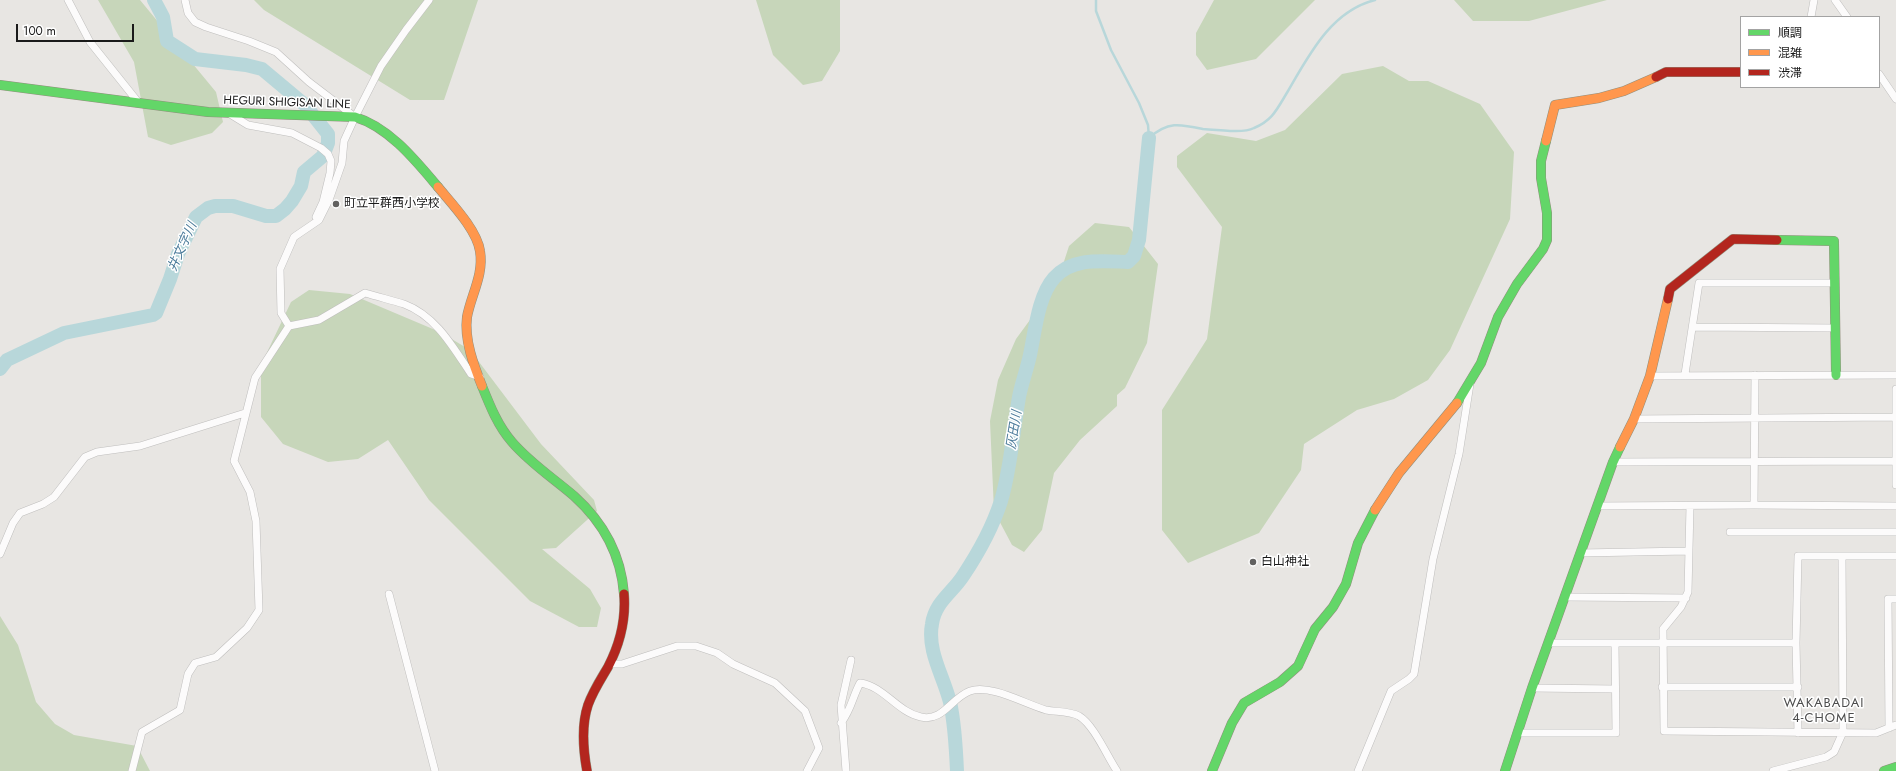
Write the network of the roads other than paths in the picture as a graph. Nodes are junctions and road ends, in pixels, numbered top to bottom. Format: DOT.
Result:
graph roads {
  1 [pos="68,0"];
  2 [pos="184,0"];
  3 [pos="429,0"];
  4 [pos="1814,0"];
  5 [pos="1835,0"];
  6 [pos="1811,16"];
  7 [pos="1846,16"];
  8 [pos="1740,72"];
  9 [pos="1880,75"];
  10 [pos="2,85"];
  11 [pos="1896,99"];
  12 [pos="138,102"];
  13 [pos="229,113"];
  14 [pos="355,117"];
  15 [pos="313,225"];
  16 [pos="1835,283"];
  17 [pos="289,326"];
  18 [pos="1693,327"];
  19 [pos="1835,328"];
  20 [pos="1685,374"];
  21 [pos="1755,375"];
  22 [pos="1836,375"];
  23 [pos="1896,375"];
  24 [pos="1650,376"];
  25 [pos="480,377"];
  26 [pos="1470,380"];
  27 [pos="1896,389"];
  28 [pos="245,413"];
  29 [pos="1895,417"];
  30 [pos="1755,418"];
  31 [pos="1634,419"];
  32 [pos="1896,461"];
  33 [pos="1613,462"];
  34 [pos="1754,462"];
  35 [pos="1896,486"];
  36 [pos="1754,505"];
  37 [pos="1598,506"];
  38 [pos="1690,506"];
  39 [pos="1896,506"];
  40 [pos="1730,532"];
  41 [pos="1896,532"];
  42 [pos="1688,551"];
  43 [pos="1581,553"];
  44 [pos="0,554"];
  45 [pos="1896,556"];
  46 [pos="1842,557"];
  47 [pos="389,594"];
  48 [pos="1564,597"];
  49 [pos="1686,598"];
  50 [pos="1896,599"];
  51 [pos="1662,642"];
  52 [pos="1548,643"];
  53 [pos="1614,643"];
  54 [pos="1796,643"];
  55 [pos="851,660"];
  56 [pos="610,664"];
  57 [pos="1662,687"];
  58 [pos="1532,688"];
  59 [pos="1615,688"];
  60 [pos="1798,688"];
  61 [pos="841,723"];
  62 [pos="1893,726"];
  63 [pos="1843,732"];
  64 [pos="1518,733"];
  65 [pos="1798,733"];
  66 [pos="1896,767"];
  67 [pos="132,771"];
  68 [pos="435,771"];
  69 [pos="587,771"];
  70 [pos="807,771"];
  71 [pos="846,771"];
  72 [pos="1117,771"];
  73 [pos="1212,771"];
  74 [pos="1358,771"];
  75 [pos="1505,771"];
  76 [pos="1773,771"];
  77 [pos="1884,771"];
  1 -- 12 [label="street"];
  2 -- 14 [label="street"];
  3 -- 14 [label="street"];
  4 -- 6 [label="street"];
  5 -- 7 [label="street"];
  8 -- 26 [label="street"];
  9 -- 11 [label="street"];
  10 -- 12 [label="street, HEGURI SHIGISAN LINE"];
  12 -- 13 [label="street, HEGURI SHIGISAN LINE"];
  13 -- 14 [label="street, HEGURI SHIGISAN LINE"];
  13 -- 15 [label="street"];
  14 -- 15 [label="street"];
  14 -- 25 [label="street, HEGURI SHIGISAN LINE"];
  15 -- 17 [label="street"];
  16 -- 18 [label="street"];
  16 -- 19 [label="street"];
  16 -- 24 [label="street"];
  17 -- 25 [label="street"];
  17 -- 28 [label="street"];
  18 -- 19 [label="street"];
  18 -- 20 [label="street"];
  19 -- 22 [label="street"];
  20 -- 21 [label="street"];
  20 -- 24 [label="street"];
  21 -- 22 [label="street"];
  21 -- 30 [label="street"];
  22 -- 23 [label="street"];
  24 -- 31 [label="street"];
  25 -- 56 [label="street, HEGURI SHIGISAN LINE"];
  26 -- 73 [label="street"];
  26 -- 74 [label="street"];
  27 -- 29 [label="street"];
  28 -- 44 [label="street"];
  28 -- 67 [label="street"];
  29 -- 30 [label="street"];
  29 -- 32 [label="street"];
  30 -- 31 [label="street"];
  30 -- 34 [label="street"];
  31 -- 33 [label="street"];
  32 -- 34 [label="street"];
  32 -- 35 [label="street"];
  33 -- 34 [label="street"];
  33 -- 37 [label="street"];
  34 -- 36 [label="street"];
  36 -- 38 [label="street"];
  36 -- 39 [label="street"];
  37 -- 38 [label="street"];
  37 -- 43 [label="street"];
  38 -- 42 [label="street"];
  40 -- 41 [label="street"];
  42 -- 43 [label="street"];
  42 -- 49 [label="street"];
  43 -- 48 [label="street"];
  45 -- 46 [label="street"];
  46 -- 54 [label="street"];
  46 -- 63 [label="street"];
  47 -- 68 [label="street"];
  48 -- 49 [label="street"];
  48 -- 52 [label="street"];
  49 -- 51 [label="street"];
  50 -- 62 [label="street"];
  51 -- 53 [label="street"];
  51 -- 54 [label="street"];
  51 -- 57 [label="street"];
  52 -- 53 [label="street"];
  52 -- 58 [label="street"];
  53 -- 59 [label="street"];
  54 -- 60 [label="street"];
  55 -- 61 [label="street"];
  56 -- 69 [label="street, HEGURI SHIGISAN LINE"];
  56 -- 70 [label="street"];
  57 -- 60 [label="street"];
  57 -- 65 [label="street"];
  58 -- 59 [label="street"];
  58 -- 64 [label="street"];
  59 -- 64 [label="street"];
  60 -- 65 [label="street"];
  61 -- 71 [label="street"];
  61 -- 72 [label="street"];
  62 -- 63 [label="street"];
  63 -- 65 [label="street"];
  63 -- 76 [label="street"];
  64 -- 75 [label="street"];
  66 -- 77 [label="street"];
}
